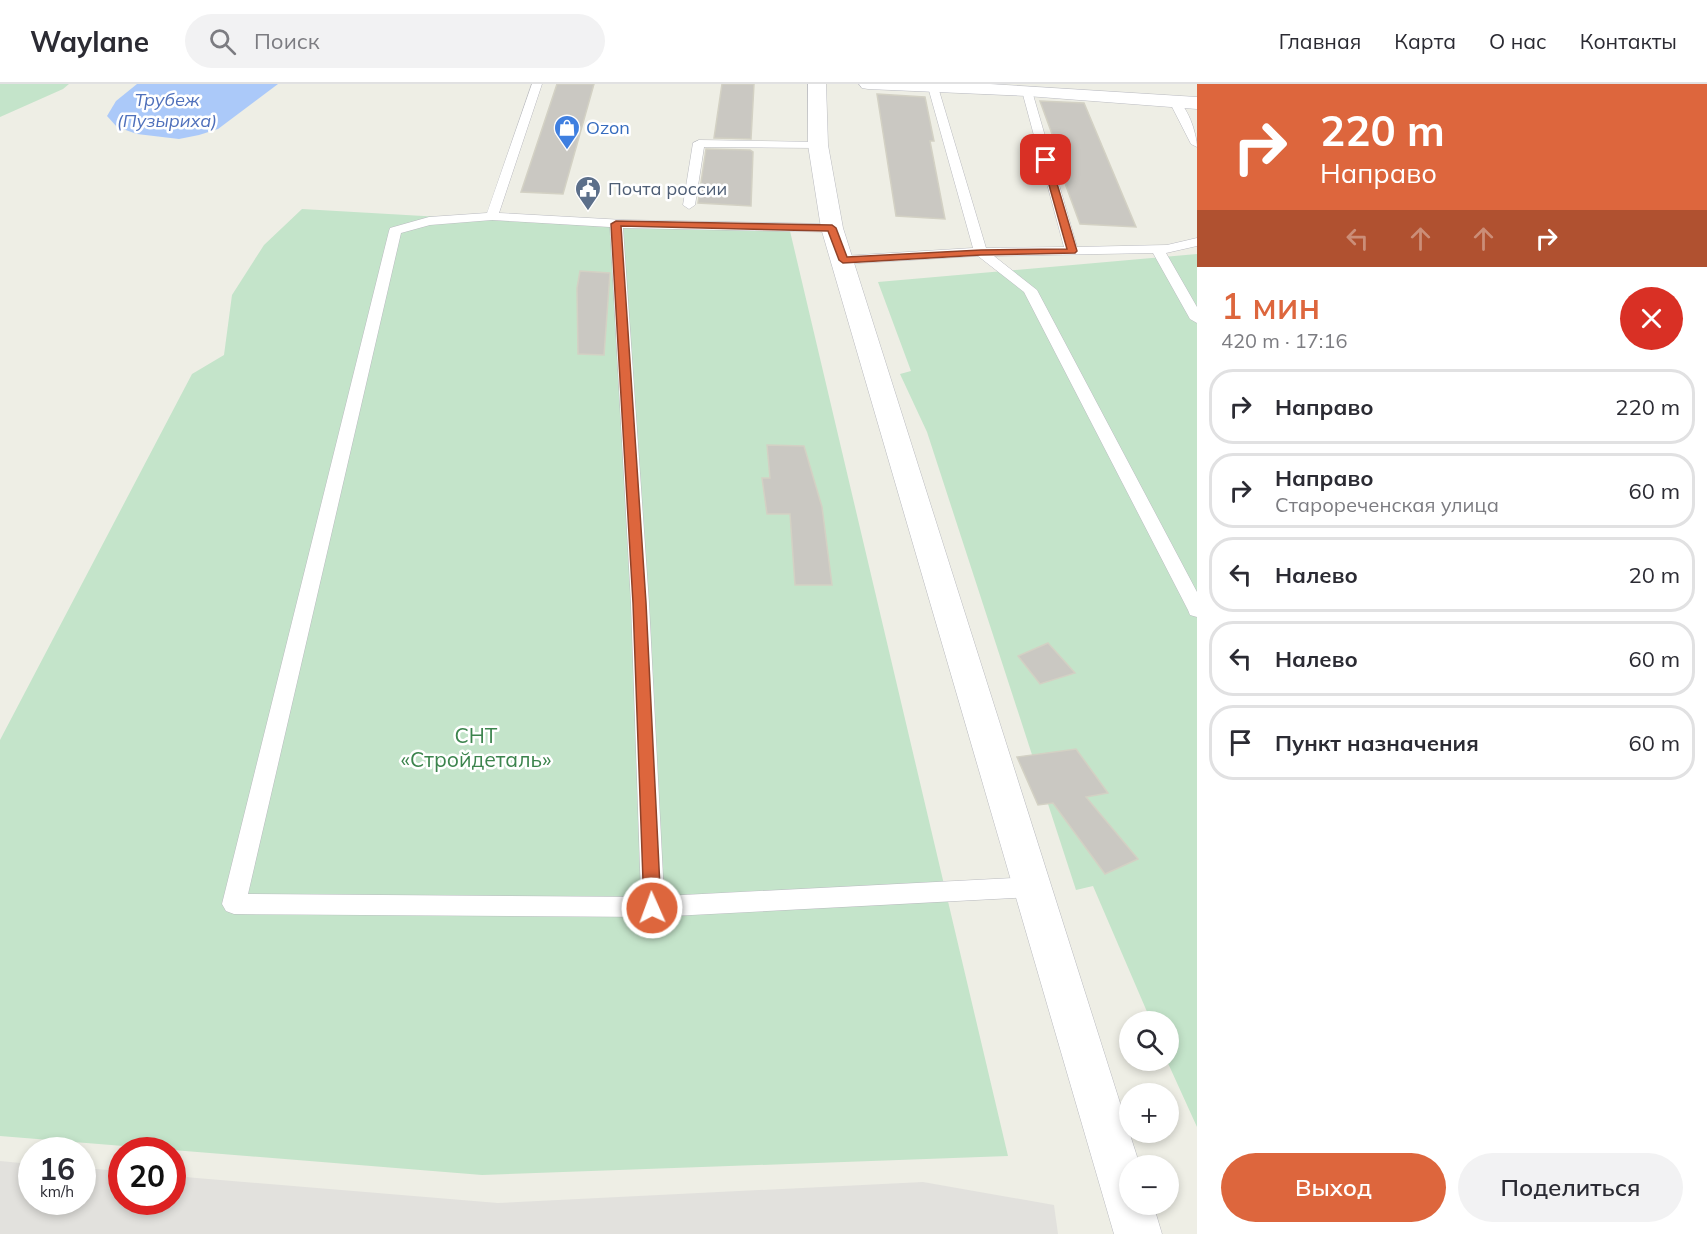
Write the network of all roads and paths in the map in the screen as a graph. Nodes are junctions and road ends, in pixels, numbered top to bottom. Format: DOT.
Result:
graph roads {
  1 [pos="537,84"];
  2 [pos="818,84"];
  3 [pos="868,84"];
  4 [pos="933,87"];
  5 [pos="1027,91"];
  6 [pos="1174,101"];
  7 [pos="1197,104"];
  8 [pos="1197,144"];
  9 [pos="818,145"];
  10 [pos="689,205"];
  11 [pos="492,216"];
  12 [pos="616,224"];
  13 [pos="1197,242"];
  14 [pos="838,244"];
  15 [pos="1158,249"];
  16 [pos="1072,251"];
  17 [pos="981,252"];
  18 [pos="1197,319"];
  19 [pos="1197,610"];
  20 [pos="1033,887"];
  21 [pos="652,908"];
  22 [pos="1138,1234"];
  1 -- 11 [label="lane"];
  2 -- 9 [label="street"];
  3 -- 4 [label="street"];
  4 -- 5 [label="street"];
  4 -- 17 [label="lane"];
  5 -- 6 [label="street"];
  5 -- 16 [label="lane"];
  6 -- 7 [label="street"];
  6 -- 8 [label="lane"];
  9 -- 10 [label="lane"];
  9 -- 14 [label="street"];
  11 -- 12 [label="lane"];
  11 -- 21 [label="lane"];
  12 -- 14 [label="lane"];
  12 -- 21 [label="lane"];
  13 -- 15 [label="lane"];
  14 -- 17 [label="lane"];
  14 -- 20 [label="street"];
  15 -- 16 [label="lane"];
  15 -- 18 [label="lane"];
  16 -- 17 [label="lane"];
  17 -- 19 [label="lane"];
  20 -- 21 [label="lane"];
  20 -- 22 [label="street"];
}
